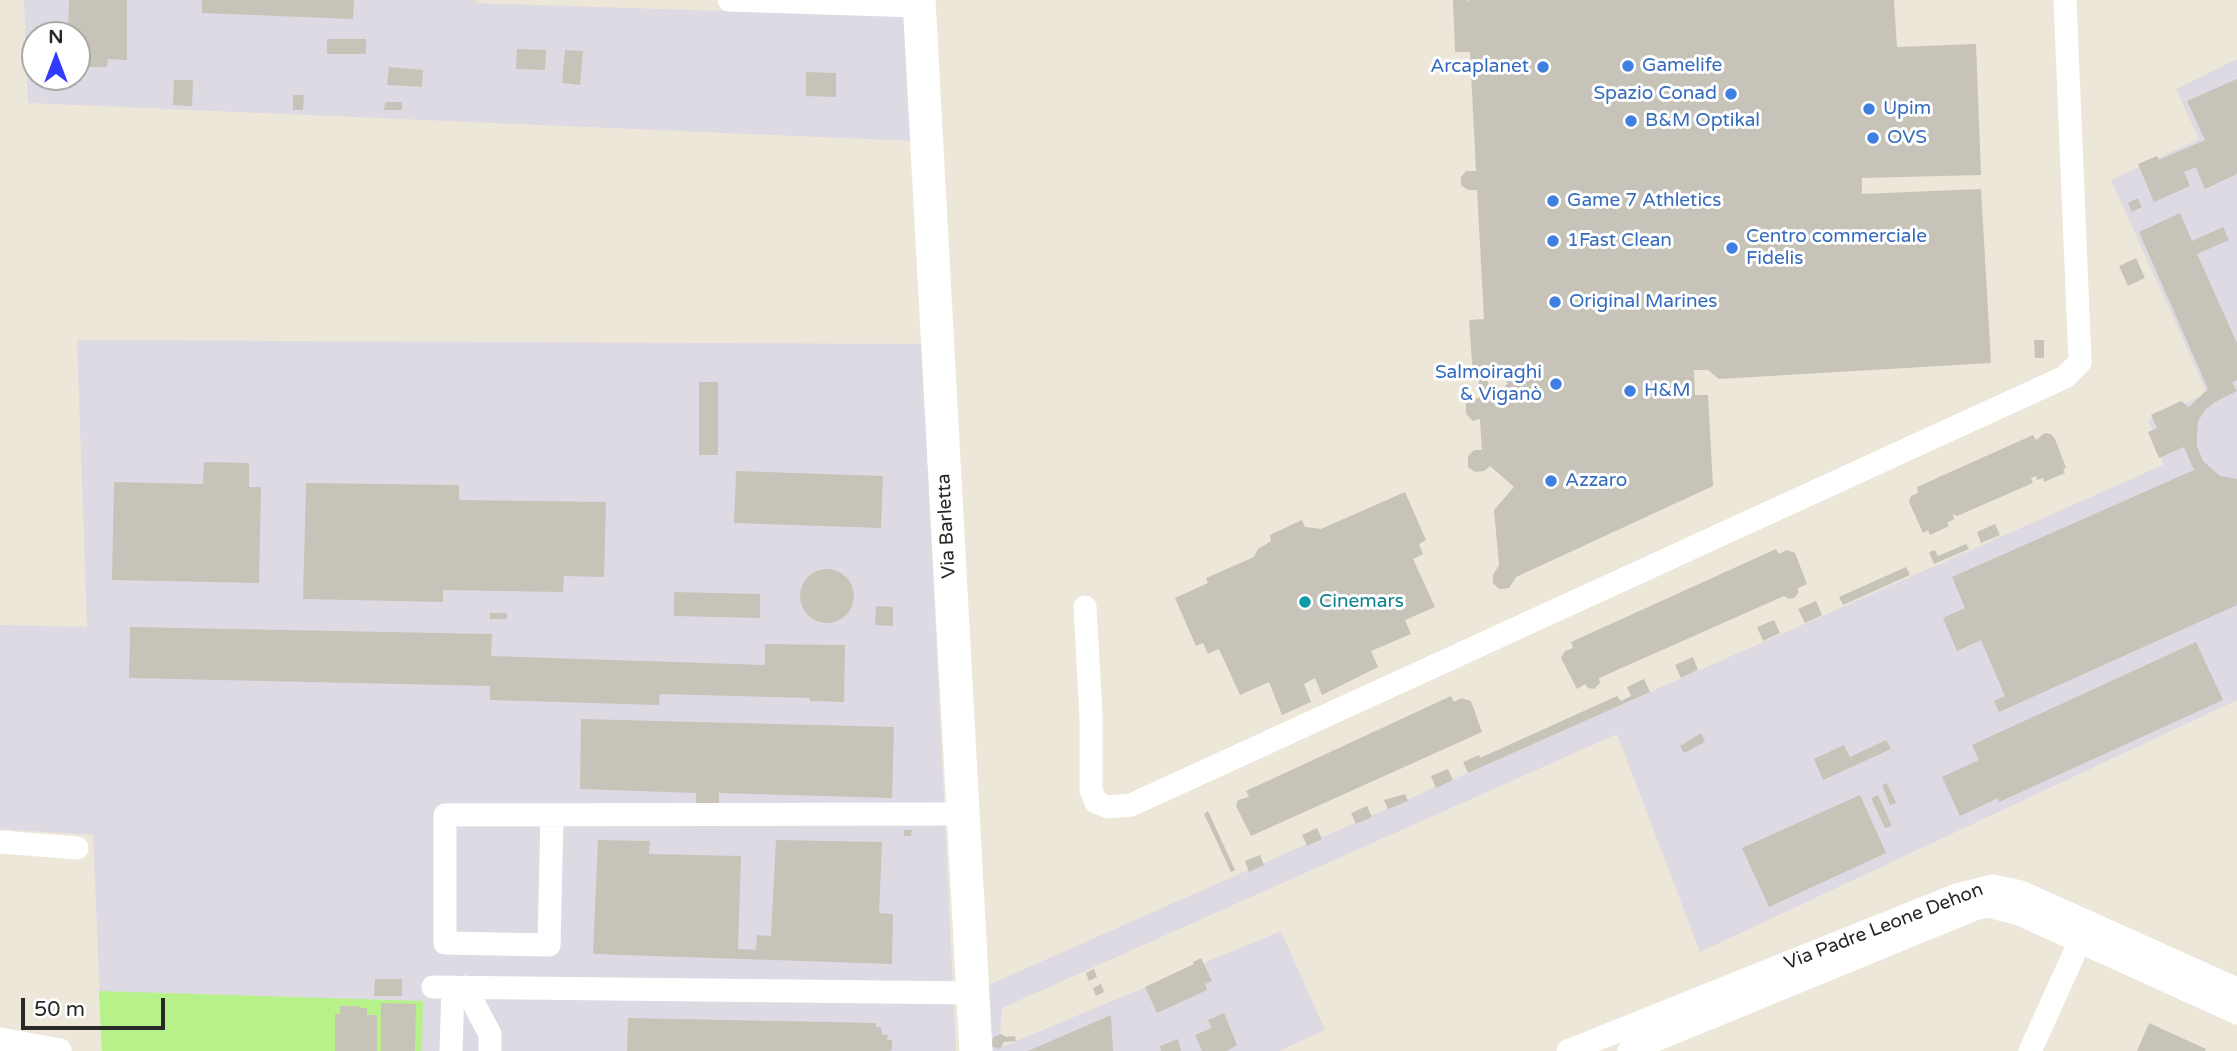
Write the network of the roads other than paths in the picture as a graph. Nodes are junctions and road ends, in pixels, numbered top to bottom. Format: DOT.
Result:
graph roads {
  1 [pos="729,0"];
  2 [pos="2065,0"];
  3 [pos="919,3"];
  4 [pos="1085,607"];
  5 [pos="963,814"];
  6 [pos="552,815"];
  7 [pos="0,842"];
  8 [pos="77,848"];
  9 [pos="2079,943"];
  10 [pos="450,987"];
  11 [pos="2237,989"];
  12 [pos="973,993"];
  13 [pos="2237,1013"];
  14 [pos="0,1039"];
  15 [pos="60,1049"];
  16 [pos="451,1051"];
  17 [pos="490,1051"];
  18 [pos="976,1051"];
  19 [pos="1568,1051"];
  20 [pos="1629,1051"];
  21 [pos="2029,1051"];
  1 -- 3 [label="street"];
  2 -- 4 [label="street"];
  3 -- 5 [label="main road, Via Barletta"];
  5 -- 6 [label="street"];
  5 -- 12 [label="main road, Via Barletta"];
  6 -- 6 [label="street"];
  7 -- 8 [label="street"];
  9 -- 13 [label="street, Via Padre Leone Dehon"];
  9 -- 20 [label="street, Via Padre Leone Dehon"];
  9 -- 21 [label="street"];
  10 -- 12 [label="street"];
  10 -- 16 [label="street"];
  10 -- 17 [label="street"];
  11 -- 19 [label="street, Via Padre Leone Dehon"];
  12 -- 18 [label="main road, Via Barletta"];
  14 -- 15 [label="street"];
}
